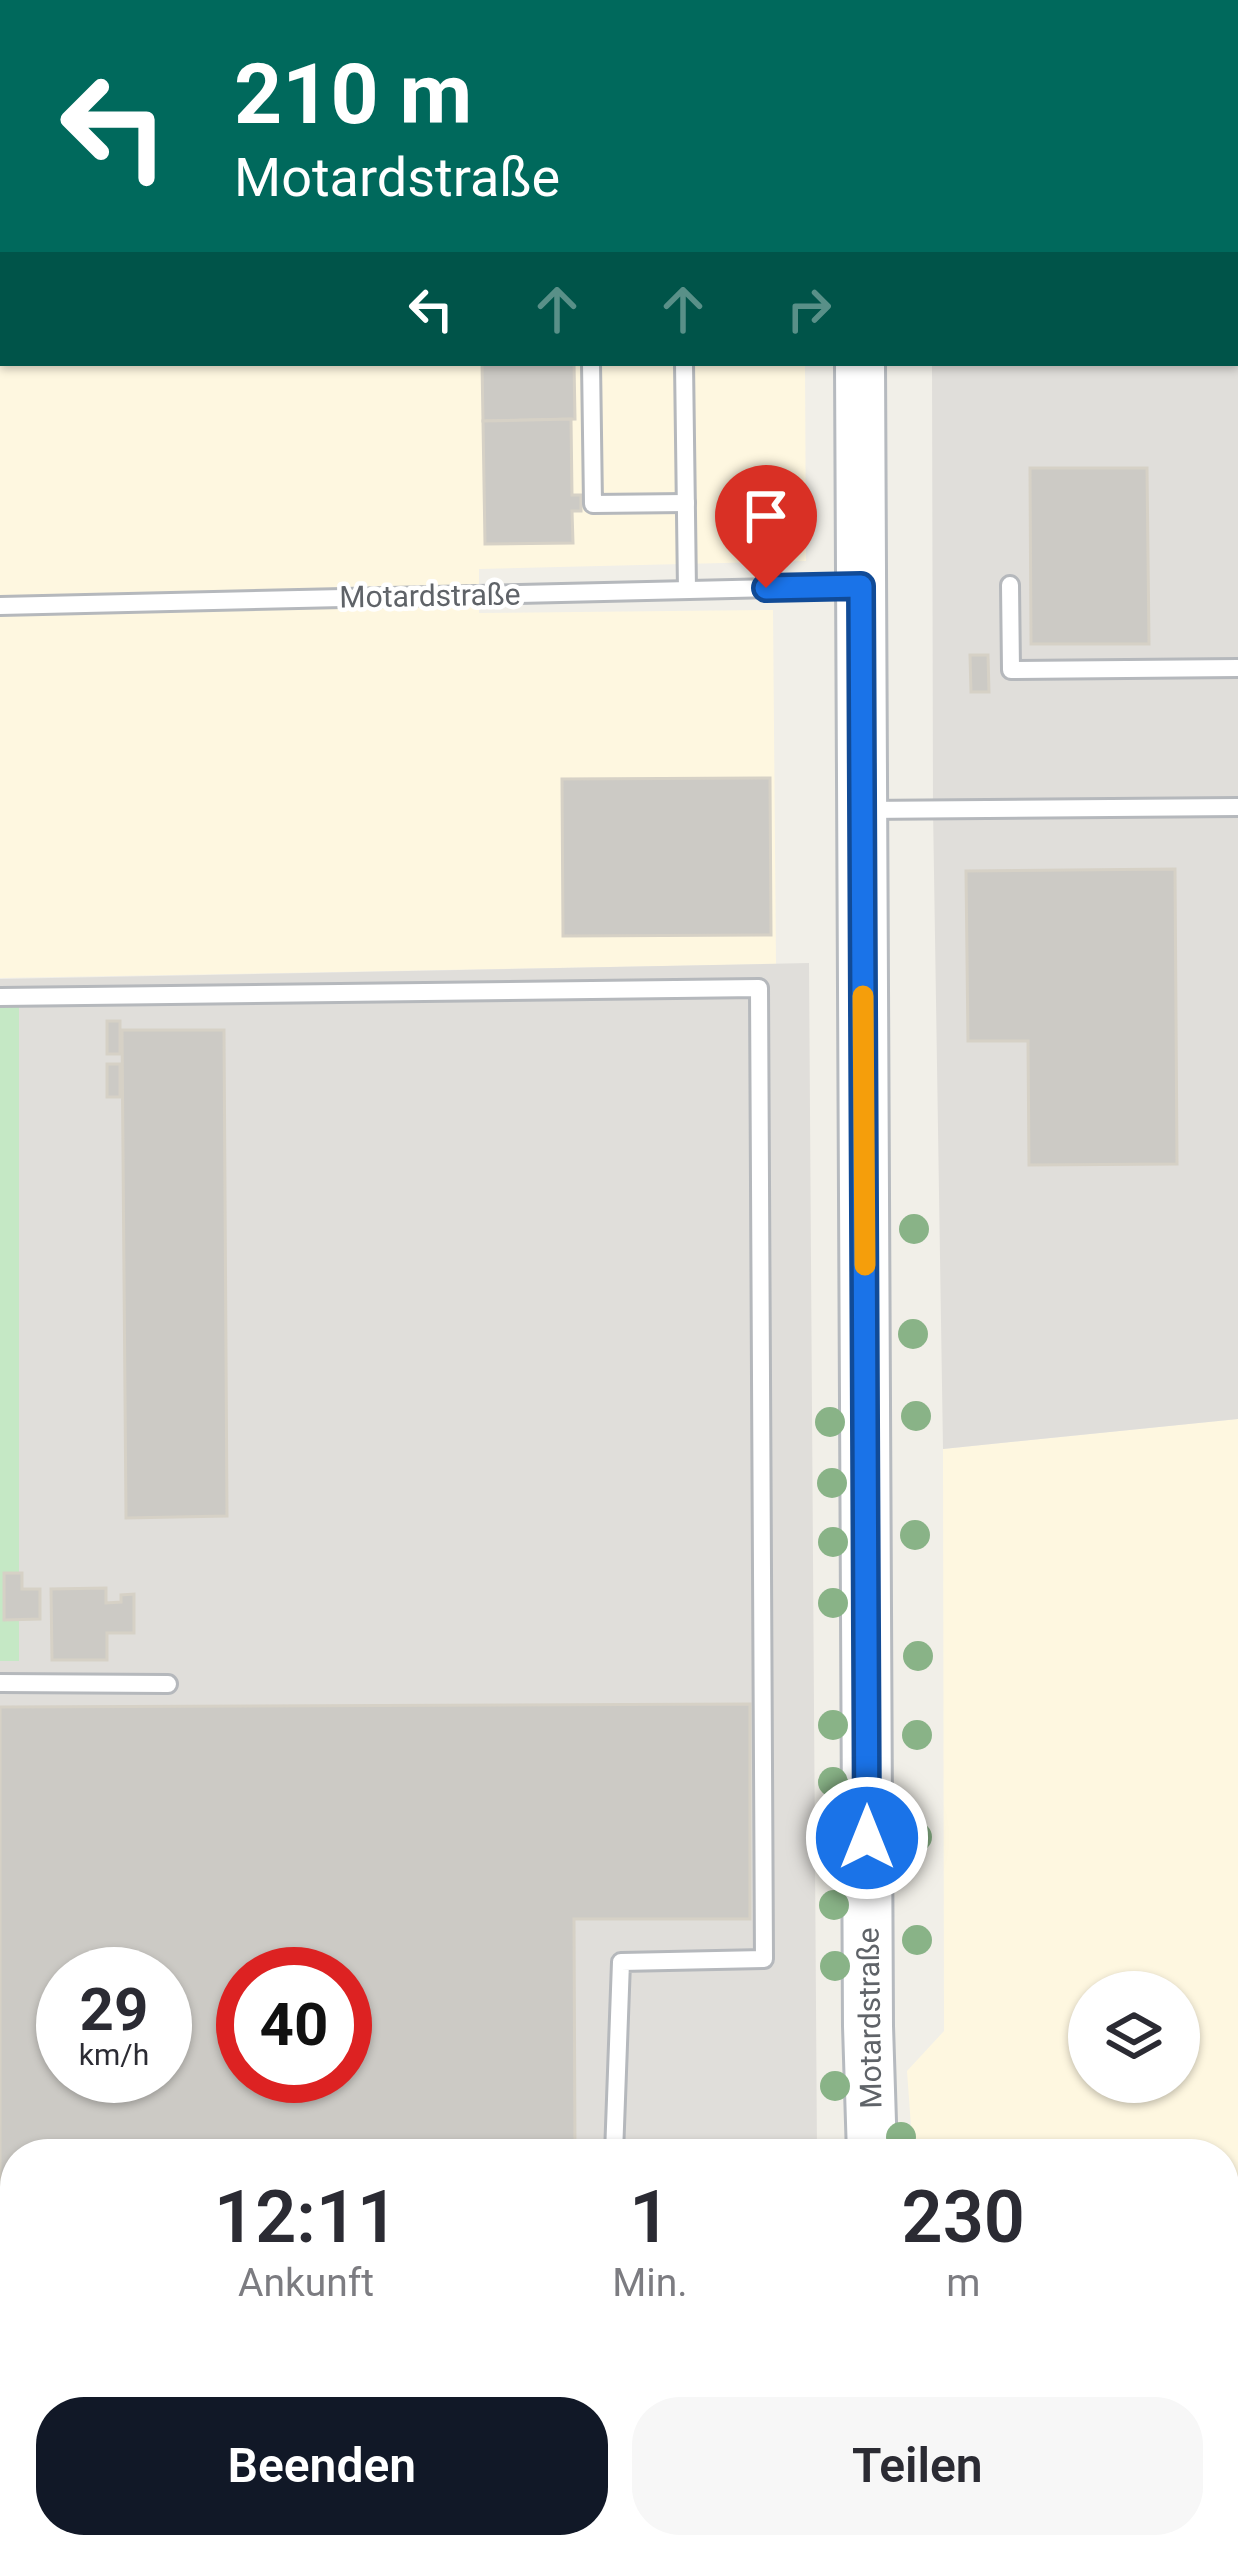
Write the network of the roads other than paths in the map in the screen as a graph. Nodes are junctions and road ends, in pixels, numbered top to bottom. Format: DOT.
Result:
graph roads {
  1 [pos="591,366"];
  2 [pos="684,366"];
  3 [pos="860,366"];
  4 [pos="686,503"];
  5 [pos="1010,585"];
  6 [pos="861,586"];
  7 [pos="687,590"];
  8 [pos="0,606"];
  9 [pos="1238,668"];
  10 [pos="1238,807"];
  11 [pos="862,810"];
  12 [pos="0,997"];
  13 [pos="0,1683"];
  14 [pos="168,1684"];
  15 [pos="615,2139"];
  16 [pos="872,2139"];
  1 -- 4 [label="lane"];
  2 -- 4 [label="lane"];
  3 -- 6 [label="street, Motardstraße"];
  4 -- 7 [label="lane"];
  5 -- 9 [label="lane"];
  6 -- 7 [label="lane, Motardstraße"];
  6 -- 11 [label="street, Motardstraße"];
  7 -- 8 [label="lane, Motardstraße"];
  10 -- 11 [label="lane"];
  11 -- 16 [label="street, Motardstraße"];
  12 -- 15 [label="lane"];
  13 -- 14 [label="lane"];
}
